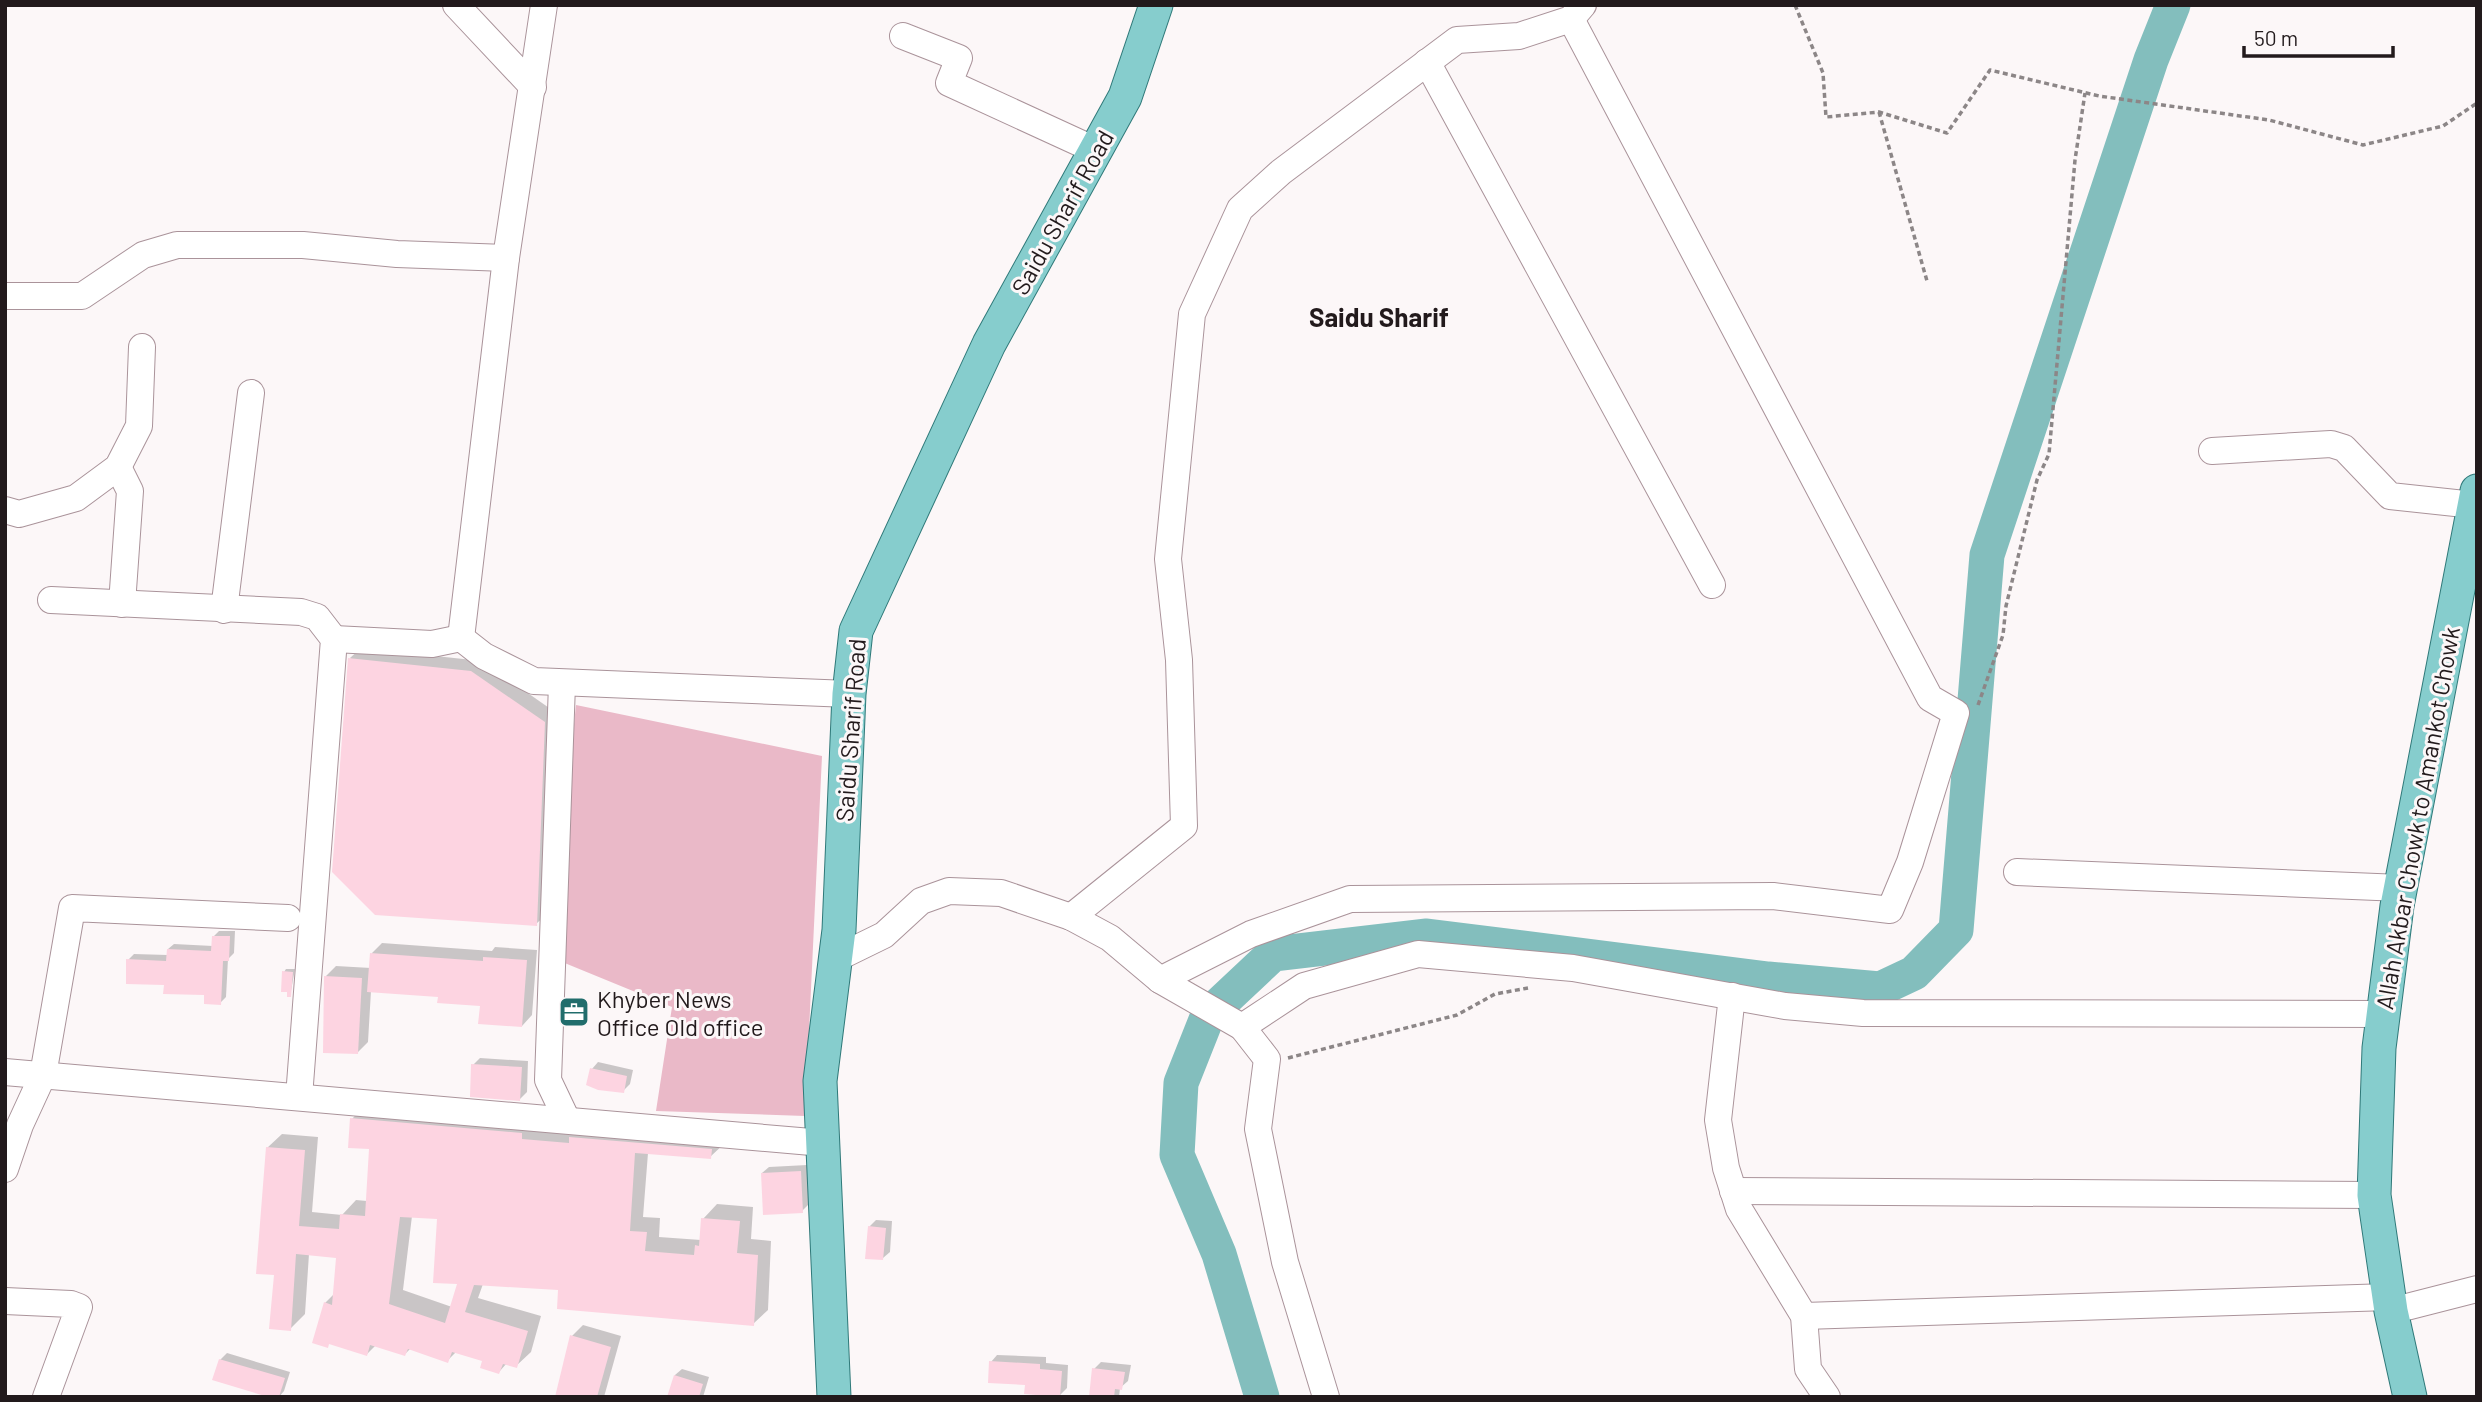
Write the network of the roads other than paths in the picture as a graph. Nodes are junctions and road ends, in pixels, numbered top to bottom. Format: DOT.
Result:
graph roads {
  1 [pos="457,5"];
  2 [pos="544,5"];
  3 [pos="1156,5"];
  4 [pos="1577,12"];
  5 [pos="903,36"];
  6 [pos="1427,62"];
  7 [pos="533,88"];
  8 [pos="1095,150"];
  9 [pos="506,258"];
  10 [pos="5,296"];
  11 [pos="142,347"];
  12 [pos="251,393"];
  13 [pos="2212,451"];
  14 [pos="118,467"];
  15 [pos="2475,498"];
  16 [pos="5,510"];
  17 [pos="1712,585"];
  18 [pos="51,600"];
  19 [pos="122,604"];
  20 [pos="224,610"];
  21 [pos="461,638"];
  22 [pos="334,639"];
  23 [pos="562,684"];
  24 [pos="849,694"];
  25 [pos="2017,872"];
  26 [pos="2401,888"];
  27 [pos="1070,917"];
  28 [pos="288,918"];
  29 [pos="835,958"];
  30 [pos="1161,980"];
  31 [pos="1732,996"];
  32 [pos="2383,1014"];
  33 [pos="1241,1027"];
  34 [pos="5,1072"];
  35 [pos="43,1075"];
  36 [pos="299,1097"];
  37 [pos="567,1120"];
  38 [pos="823,1143"];
  39 [pos="5,1169"];
  40 [pos="1733,1191"];
  41 [pos="2374,1195"];
  42 [pos="2477,1289"];
  43 [pos="5,1301"];
  44 [pos="2390,1304"];
  45 [pos="1804,1316"];
  46 [pos="46,1397"];
  47 [pos="834,1397"];
  48 [pos="1326,1397"];
  49 [pos="1827,1397"];
  50 [pos="2410,1397"];
  1 -- 7 [label="street"];
  2 -- 7 [label="street"];
  3 -- 8 [label="main road, Saidu Sharif Road"];
  4 -- 6 [label="street"];
  4 -- 30 [label="street"];
  5 -- 8 [label="street"];
  6 -- 17 [label="street"];
  6 -- 27 [label="street"];
  7 -- 9 [label="street"];
  8 -- 24 [label="main road, Saidu Sharif Road"];
  9 -- 10 [label="street"];
  9 -- 21 [label="street"];
  11 -- 14 [label="street"];
  12 -- 20 [label="street"];
  13 -- 15 [label="street"];
  14 -- 16 [label="street"];
  14 -- 19 [label="street"];
  15 -- 26 [label="main road, Allah Akbar Chowk to Amankot Chowk"];
  18 -- 19 [label="street"];
  19 -- 20 [label="street"];
  20 -- 22 [label="street"];
  21 -- 22 [label="street"];
  21 -- 23 [label="street"];
  22 -- 36 [label="street"];
  23 -- 24 [label="street"];
  23 -- 37 [label="street"];
  24 -- 29 [label="main road, Saidu Sharif Road"];
  25 -- 26 [label="street"];
  26 -- 32 [label="main road, Allah Akbar Chowk to Amankot Chowk"];
  27 -- 29 [label="street"];
  27 -- 30 [label="street"];
  28 -- 35 [label="street"];
  29 -- 38 [label="main road, Saidu Sharif Road"];
  30 -- 33 [label="street"];
  31 -- 32 [label="street"];
  31 -- 33 [label="street"];
  31 -- 40 [label="street"];
  32 -- 41 [label="main road, Allah Akbar Chowk to Amankot Chowk"];
  33 -- 48 [label="street"];
  34 -- 35 [label="street"];
  35 -- 36 [label="street"];
  35 -- 39 [label="street"];
  36 -- 37 [label="street"];
  37 -- 38 [label="street"];
  38 -- 47 [label="main road, Saidu Sharif Road"];
  40 -- 41 [label="street"];
  40 -- 45 [label="street"];
  41 -- 44 [label="main road, Allah Akbar Chowk to Amankot Chowk"];
  42 -- 44 [label="street"];
  43 -- 46 [label="street"];
  44 -- 45 [label="street"];
  44 -- 50 [label="main road, Allah Akbar Chowk to Amankot Chowk"];
  45 -- 49 [label="street"];
}
